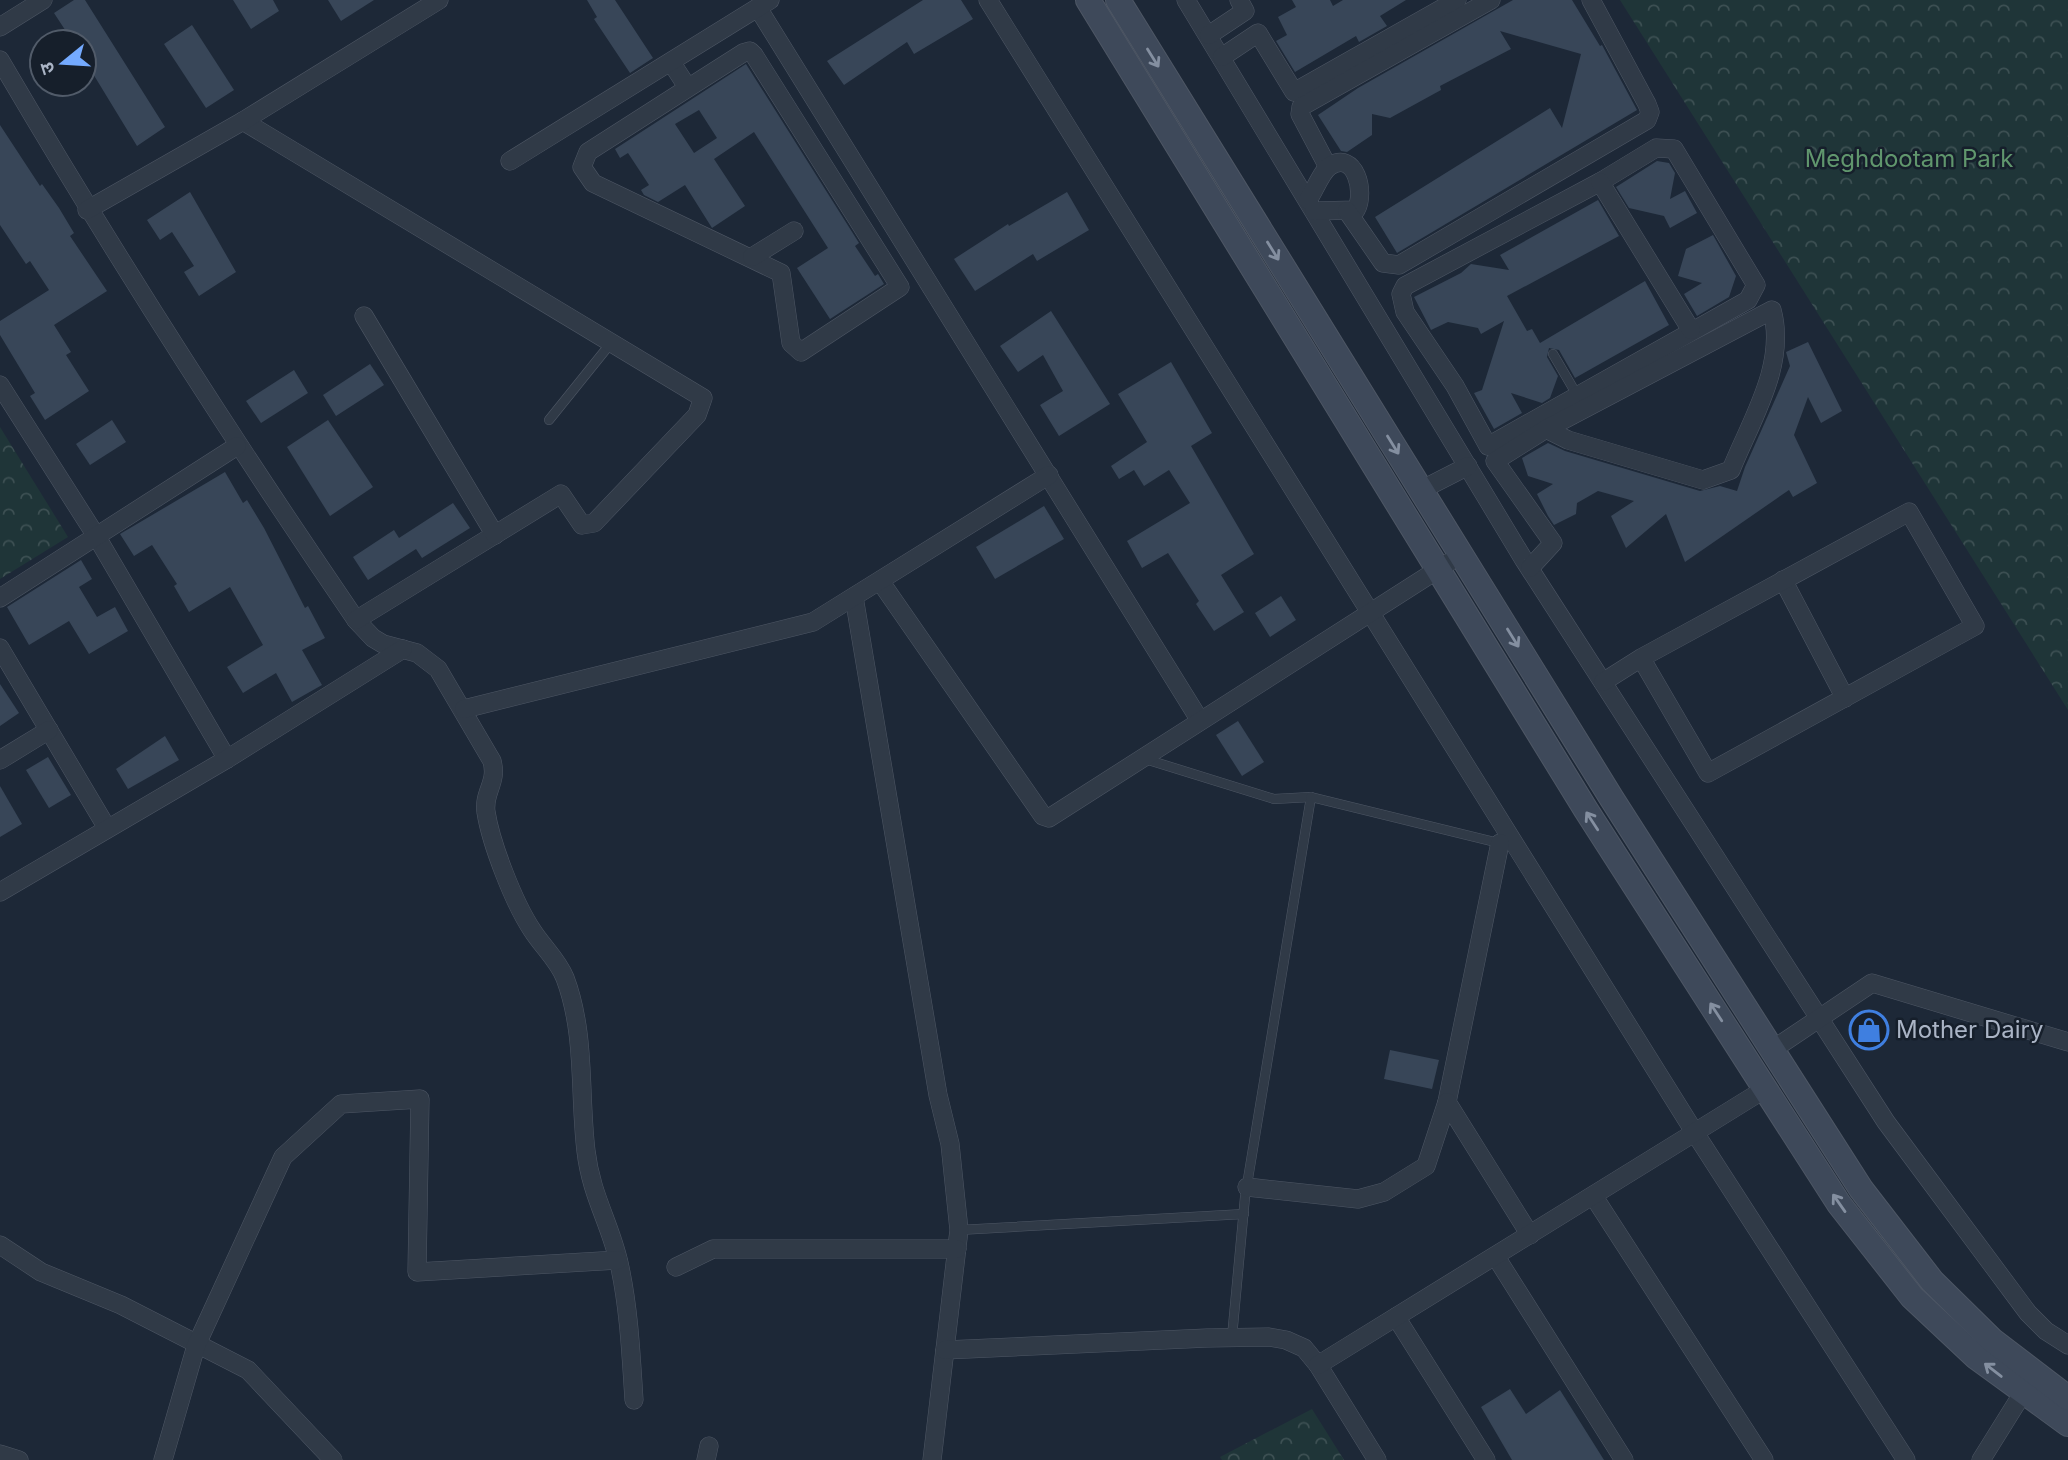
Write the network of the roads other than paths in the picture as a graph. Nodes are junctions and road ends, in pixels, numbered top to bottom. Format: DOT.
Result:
graph roads {
  1 [pos="43,0"];
  2 [pos="439,0"];
  3 [pos="988,0"];
  4 [pos="1088,0"];
  5 [pos="1118,0"];
  6 [pos="1186,0"];
  7 [pos="1457,0"];
  8 [pos="1491,0"];
  9 [pos="1591,0"];
  10 [pos="764,4"];
  11 [pos="1242,6"];
  12 [pos="0,27"];
  13 [pos="1258,33"];
  14 [pos="1209,36"];
  15 [pos="1222,57"];
  16 [pos="0,60"];
  17 [pos="671,62"];
  18 [pos="647,76"];
  19 [pos="688,88"];
  20 [pos="664,103"];
  21 [pos="243,121"];
  22 [pos="510,161"];
  23 [pos="1328,167"];
  24 [pos="1600,182"];
  25 [pos="1311,205"];
  26 [pos="88,210"];
  27 [pos="1347,211"];
  28 [pos="794,231"];
  29 [pos="752,257"];
  30 [pos="923,272"];
  31 [pos="900,287"];
  32 [pos="364,316"];
  33 [pos="1691,330"];
  34 [pos="611,343"];
  35 [pos="1432,352"];
  36 [pos="1553,354"];
  37 [pos="1408,367"];
  38 [pos="0,385"];
  39 [pos="1455,386"];
  40 [pos="1577,395"];
  41 [pos="1430,403"];
  42 [pos="549,420"];
  43 [pos="1546,429"];
  44 [pos="237,446"];
  45 [pos="1468,466"];
  46 [pos="1049,475"];
  47 [pos="1421,490"];
  48 [pos="495,535"];
  49 [pos="98,539"];
  50 [pos="1461,555"];
  51 [pos="1530,568"];
  52 [pos="1437,569"];
  53 [pos="1783,580"];
  54 [pos="880,581"];
  55 [pos="854,597"];
  56 [pos="0,598"];
  57 [pos="1370,611"];
  58 [pos="356,620"];
  59 [pos="0,649"];
  60 [pos="403,649"];
  61 [pos="1641,658"];
  62 [pos="1603,682"];
  63 [pos="1845,698"];
  64 [pos="464,709"];
  65 [pos="1199,719"];
  66 [pos="49,730"];
  67 [pos="1139,757"];
  68 [pos="227,759"];
  69 [pos="0,760"];
  70 [pos="1311,797"];
  71 [pos="107,828"];
  72 [pos="1509,845"];
  73 [pos="0,892"];
  74 [pos="1821,1020"];
  75 [pos="2068,1042"];
  76 [pos="1773,1050"];
  77 [pos="1765,1089"];
  78 [pos="1447,1102"];
  79 [pos="1695,1133"];
  80 [pos="1247,1187"];
  81 [pos="1594,1196"];
  82 [pos="1244,1214"];
  83 [pos="959,1230"];
  84 [pos="1530,1235"];
  85 [pos="0,1245"];
  86 [pos="957,1250"];
  87 [pos="1496,1257"];
  88 [pos="618,1260"];
  89 [pos="676,1267"];
  90 [pos="1396,1317"];
  91 [pos="1232,1337"];
  92 [pos="2068,1345"];
  93 [pos="196,1346"];
  94 [pos="945,1350"];
  95 [pos="1318,1365"];
  96 [pos="2029,1384"];
  97 [pos="2068,1398"];
  98 [pos="634,1400"];
  99 [pos="2068,1423"];
  100 [pos="0,1454"];
  101 [pos="335,1459"];
  102 [pos="19,1460"];
  103 [pos="163,1460"];
  104 [pos="932,1460"];
  105 [pos="1377,1460"];
  106 [pos="1486,1460"];
  107 [pos="1624,1460"];
  108 [pos="1764,1460"];
  109 [pos="1906,1460"];
  110 [pos="1980,1460"];
  1 -- 12 [label="street"];
  2 -- 21 [label="street"];
  3 -- 57 [label="street"];
  4 -- 52 [label="street"];
  5 -- 47 [label="street, one-way"];
  6 -- 14 [label="street"];
  7 -- 13 [label="street"];
  8 -- 23 [label="street"];
  9 -- 27 [label="street"];
  10 -- 17 [label="street"];
  10 -- 30 [label="street"];
  11 -- 13 [label="street"];
  11 -- 14 [label="street"];
  13 -- 15 [label="street"];
  14 -- 15 [label="street"];
  15 -- 25 [label="street"];
  16 -- 26 [label="street"];
  17 -- 18 [label="street"];
  17 -- 19 [label="street"];
  18 -- 20 [label="street"];
  18 -- 22 [label="street"];
  19 -- 20 [label="street"];
  19 -- 31 [label="street"];
  20 -- 29 [label="street"];
  21 -- 26 [label="street"];
  21 -- 34 [label="street"];
  23 -- 25 [label="street"];
  23 -- 27 [label="street"];
  24 -- 33 [label="street"];
  24 -- 33 [label="street"];
  24 -- 35 [label="street"];
  25 -- 27 [label="street"];
  25 -- 37 [label="street"];
  26 -- 44 [label="street"];
  28 -- 29 [label="street"];
  29 -- 31 [label="street"];
  30 -- 31 [label="street"];
  30 -- 46 [label="street"];
  32 -- 48 [label="street"];
  33 -- 40 [label="street"];
  34 -- 42 [label="lane"];
  34 -- 48 [label="street"];
  35 -- 37 [label="street"];
  35 -- 39 [label="street"];
  36 -- 40 [label="lane"];
  37 -- 41 [label="street"];
  38 -- 49 [label="street"];
  39 -- 40 [label="street"];
  39 -- 41 [label="street"];
  41 -- 45 [label="street"];
  43 -- 43 [label="street"];
  43 -- 51 [label="street"];
  44 -- 49 [label="street"];
  44 -- 58 [label="street"];
  45 -- 47 [label="street"];
  45 -- 51 [label="street"];
  46 -- 54 [label="street"];
  46 -- 65 [label="street"];
  47 -- 50 [label="street"];
  48 -- 58 [label="street"];
  49 -- 56 [label="street"];
  49 -- 68 [label="street"];
  50 -- 52 [label="street"];
  50 -- 76 [label="street, one-way"];
  51 -- 62 [label="street"];
  52 -- 57 [label="street"];
  77 -- 52 [label="street, one-way"];
  53 -- 61 [label="street"];
  53 -- 63 [label="street"];
  53 -- 63 [label="street"];
  54 -- 55 [label="street"];
  54 -- 67 [label="street"];
  55 -- 64 [label="street"];
  55 -- 83 [label="street"];
  57 -- 65 [label="street"];
  57 -- 72 [label="street"];
  58 -- 60 [label="street"];
  59 -- 66 [label="street"];
  60 -- 64 [label="street"];
  60 -- 68 [label="street"];
  61 -- 62 [label="street"];
  61 -- 63 [label="street"];
  62 -- 74 [label="street"];
  64 -- 88 [label="street"];
  65 -- 67 [label="street"];
  66 -- 69 [label="street"];
  66 -- 71 [label="street"];
  67 -- 70 [label="lane"];
  68 -- 71 [label="street"];
  70 -- 72 [label="lane"];
  70 -- 80 [label="lane"];
  71 -- 73 [label="street"];
  72 -- 78 [label="street"];
  72 -- 79 [label="street"];
  74 -- 75 [label="street"];
  74 -- 76 [label="street"];
  74 -- 92 [label="street"];
  76 -- 96 [label="street"];
  77 -- 79 [label="street"];
  96 -- 77 [label="street, one-way"];
  78 -- 80 [label="street"];
  78 -- 84 [label="street"];
  79 -- 81 [label="street"];
  79 -- 109 [label="street"];
  80 -- 82 [label="lane"];
  81 -- 84 [label="street"];
  81 -- 108 [label="street"];
  82 -- 83 [label="lane"];
  82 -- 91 [label="lane"];
  83 -- 86 [label="street"];
  84 -- 87 [label="street"];
  85 -- 93 [label="street"];
  86 -- 89 [label="street"];
  86 -- 94 [label="street"];
  87 -- 90 [label="street"];
  87 -- 107 [label="street"];
  88 -- 93 [label="street"];
  88 -- 98 [label="street"];
  90 -- 95 [label="street"];
  90 -- 106 [label="street"];
  91 -- 94 [label="street"];
  91 -- 95 [label="street"];
  93 -- 101 [label="street"];
  93 -- 103 [label="street"];
  94 -- 104 [label="street"];
  95 -- 105 [label="street"];
  96 -- 97 [label="street"];
  96 -- 99 [label="street"];
  96 -- 110 [label="street"];
  100 -- 102 [label="street"];
}
